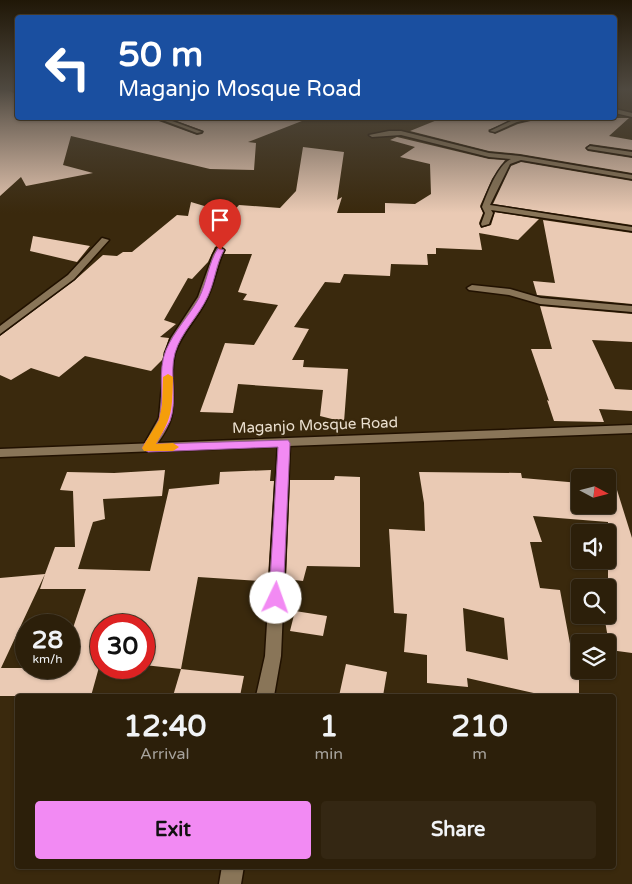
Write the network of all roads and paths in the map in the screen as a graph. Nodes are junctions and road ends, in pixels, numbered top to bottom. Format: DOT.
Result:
graph roads {
  1 [pos="194,130"];
  2 [pos="199,132"];
  3 [pos="372,135"];
  4 [pos="590,148"];
  5 [pos="632,154"];
  6 [pos="520,158"];
  7 [pos="632,177"];
  8 [pos="486,207"];
  9 [pos="485,224"];
  10 [pos="632,228"];
  11 [pos="106,240"];
  12 [pos="220,250"];
  13 [pos="472,288"];
  14 [pos="632,309"];
  15 [pos="0,331"];
  16 [pos="632,429"];
  17 [pos="284,443"];
  18 [pos="148,448"];
  19 [pos="0,453"];
  20 [pos="265,694"];
  21 [pos="232,869"];
  22 [pos="230,884"];
  1 -- 2 [label="street"];
  3 -- 6 [label="street"];
  4 -- 5 [label="street"];
  6 -- 7 [label="street"];
  6 -- 8 [label="street"];
  8 -- 9 [label="street"];
  8 -- 10 [label="street"];
  11 -- 15 [label="street"];
  12 -- 18 [label="street"];
  13 -- 14 [label="street"];
  16 -- 17 [label="street, Maganjo Mosque Road"];
  17 -- 18 [label="street, Maganjo Mosque Road"];
  17 -- 20 [label="street"];
  18 -- 19 [label="street, Maganjo Mosque Road"];
  21 -- 22 [label="street"];
}
